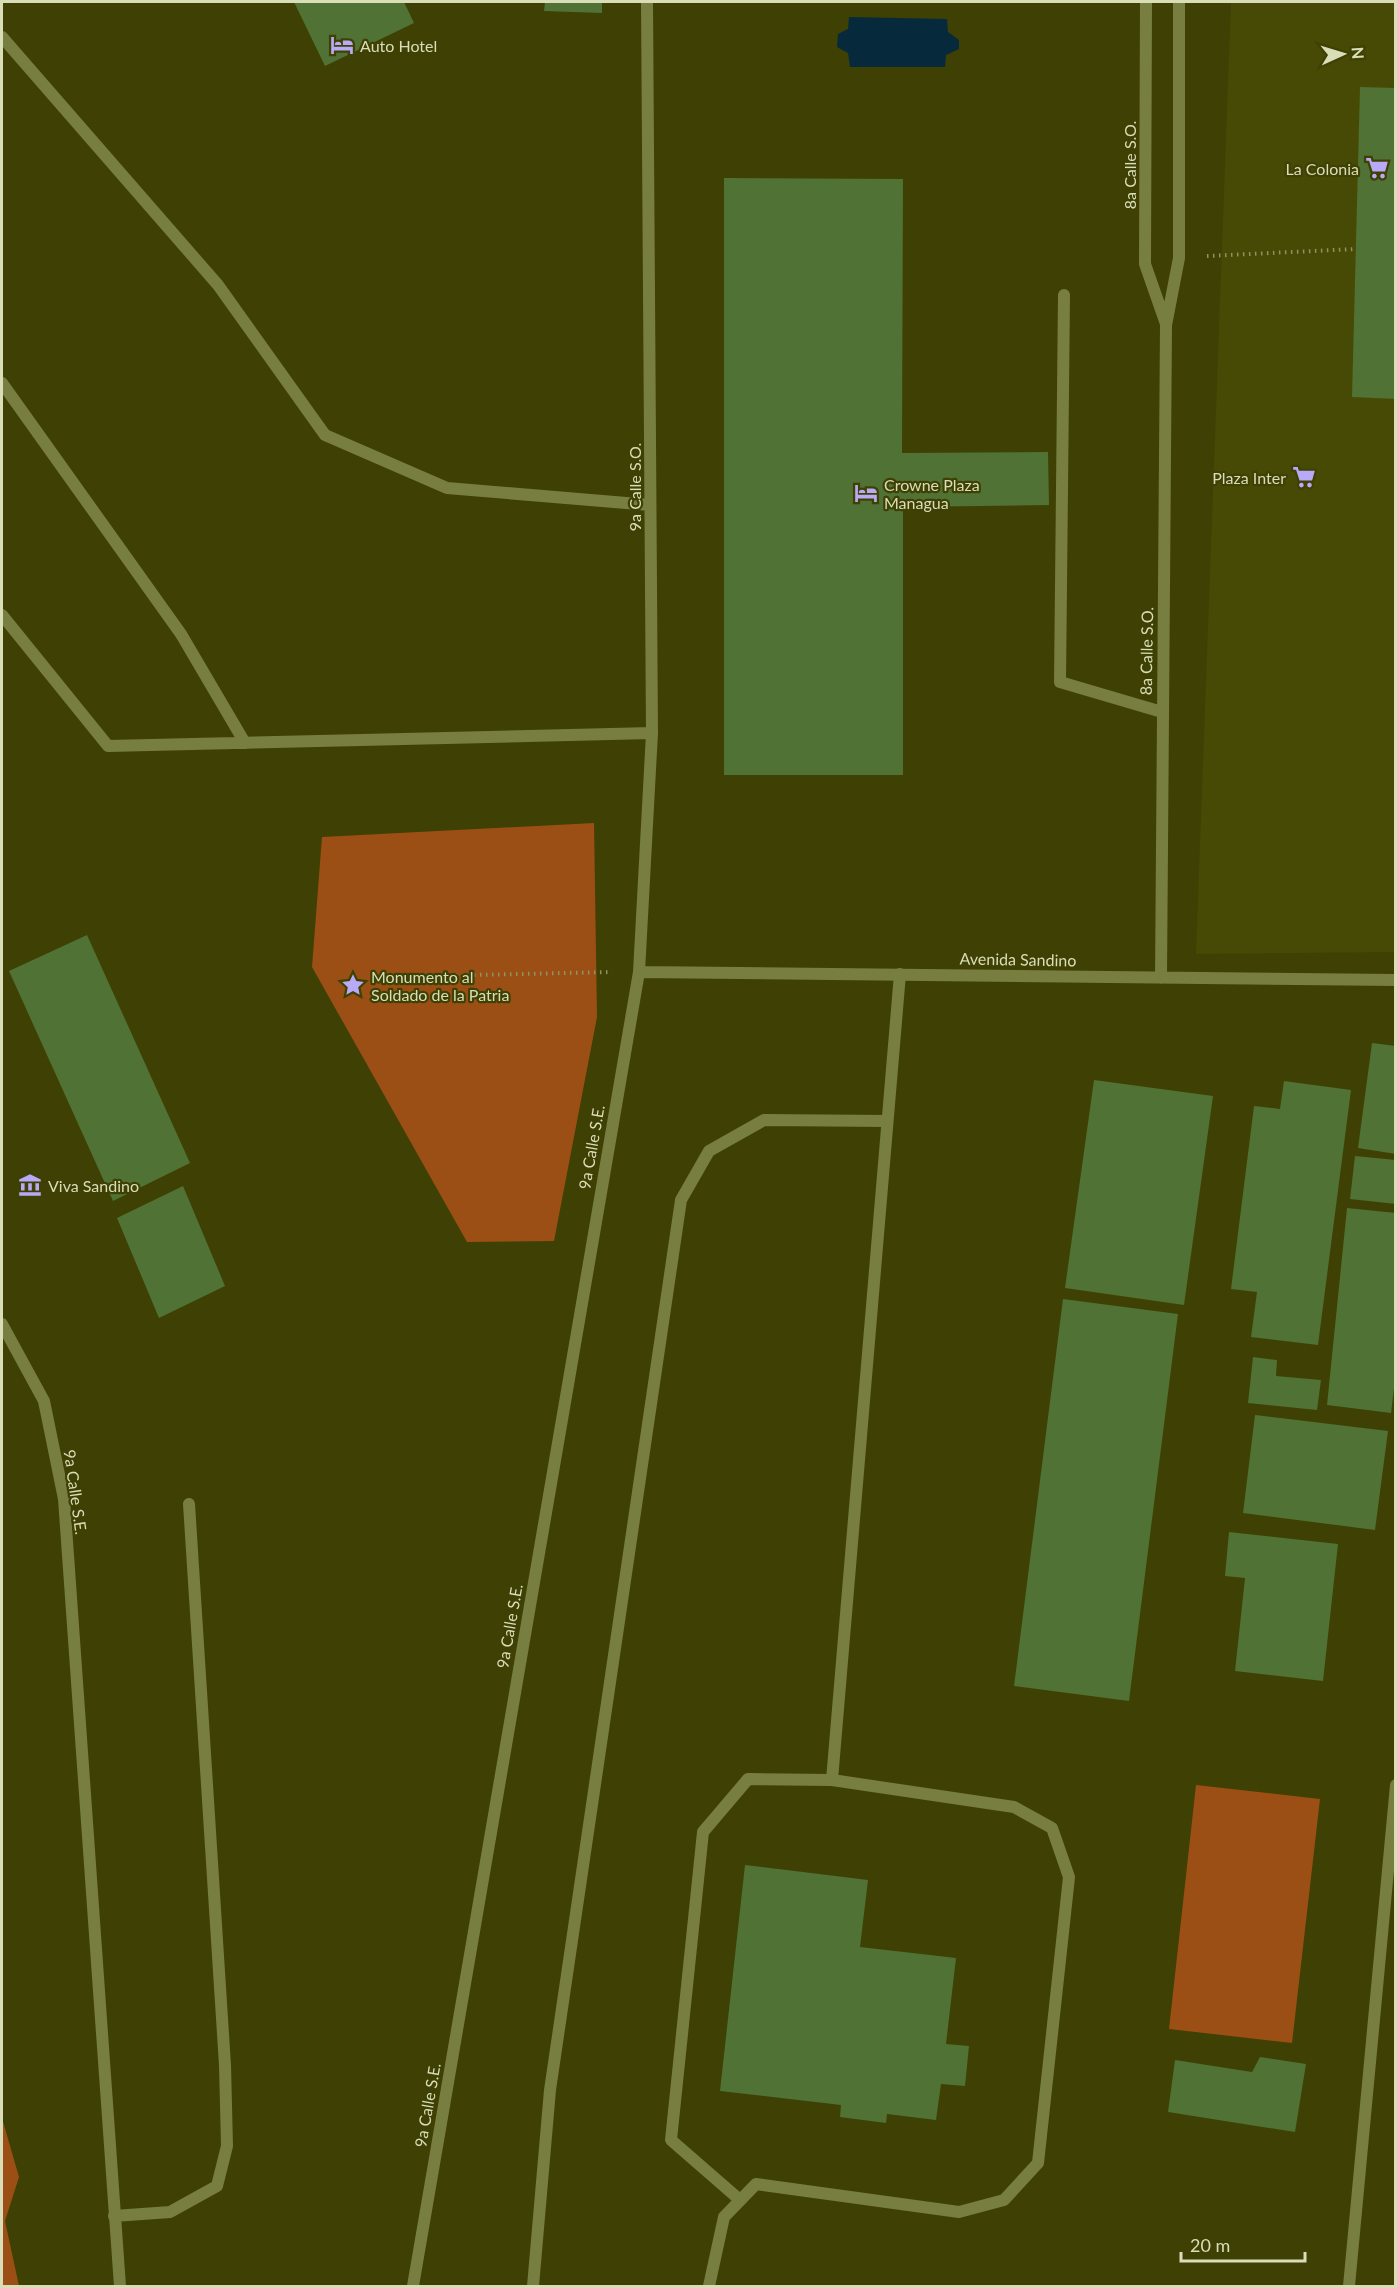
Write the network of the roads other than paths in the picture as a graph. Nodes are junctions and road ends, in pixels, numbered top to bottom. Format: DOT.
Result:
graph roads {
  1 [pos="647,2"];
  2 [pos="1146,2"];
  3 [pos="1179,3"];
  4 [pos="2,36"];
  5 [pos="1064,295"];
  6 [pos="1166,325"];
  7 [pos="2,383"];
  8 [pos="650,504"];
  9 [pos="2,615"];
  10 [pos="1162,712"];
  11 [pos="652,734"];
  12 [pos="245,743"];
  13 [pos="639,972"];
  14 [pos="900,975"];
  15 [pos="1161,978"];
  16 [pos="1395,980"];
  17 [pos="887,1121"];
  18 [pos="2,1324"];
  19 [pos="189,1504"];
  20 [pos="832,1780"];
  21 [pos="1395,1785"];
  22 [pos="740,2200"];
  23 [pos="114,2216"];
  24 [pos="120,2286"];
  25 [pos="413,2286"];
  26 [pos="533,2286"];
  27 [pos="709,2286"];
  28 [pos="1349,2286"];
  1 -- 8 [label="street, 9a Calle S.O."];
  2 -- 6 [label="street, 8a Calle S.O."];
  3 -- 6 [label="street, 8a Calle S.O."];
  4 -- 8 [label="street"];
  5 -- 10 [label="street"];
  6 -- 10 [label="street, 8a Calle S.O."];
  7 -- 12 [label="street"];
  8 -- 11 [label="street, 9a Calle S.O."];
  9 -- 12 [label="street"];
  10 -- 15 [label="street, 8a Calle S.O."];
  11 -- 12 [label="street"];
  11 -- 13 [label="street, 9a Calle S.O."];
  13 -- 14 [label="street, Avenida Sandino"];
  13 -- 25 [label="street, 9a Calle S.E."];
  14 -- 15 [label="street, Avenida Sandino"];
  14 -- 17 [label="street"];
  15 -- 16 [label="street, Avenida Sandino"];
  17 -- 20 [label="street"];
  17 -- 26 [label="street"];
  18 -- 23 [label="street, 9a Calle S.E."];
  19 -- 23 [label="street"];
  20 -- 22 [label="street"];
  20 -- 22 [label="street"];
  21 -- 28 [label="street"];
  22 -- 27 [label="street"];
  23 -- 24 [label="street, 9a Calle S.E."];
}
